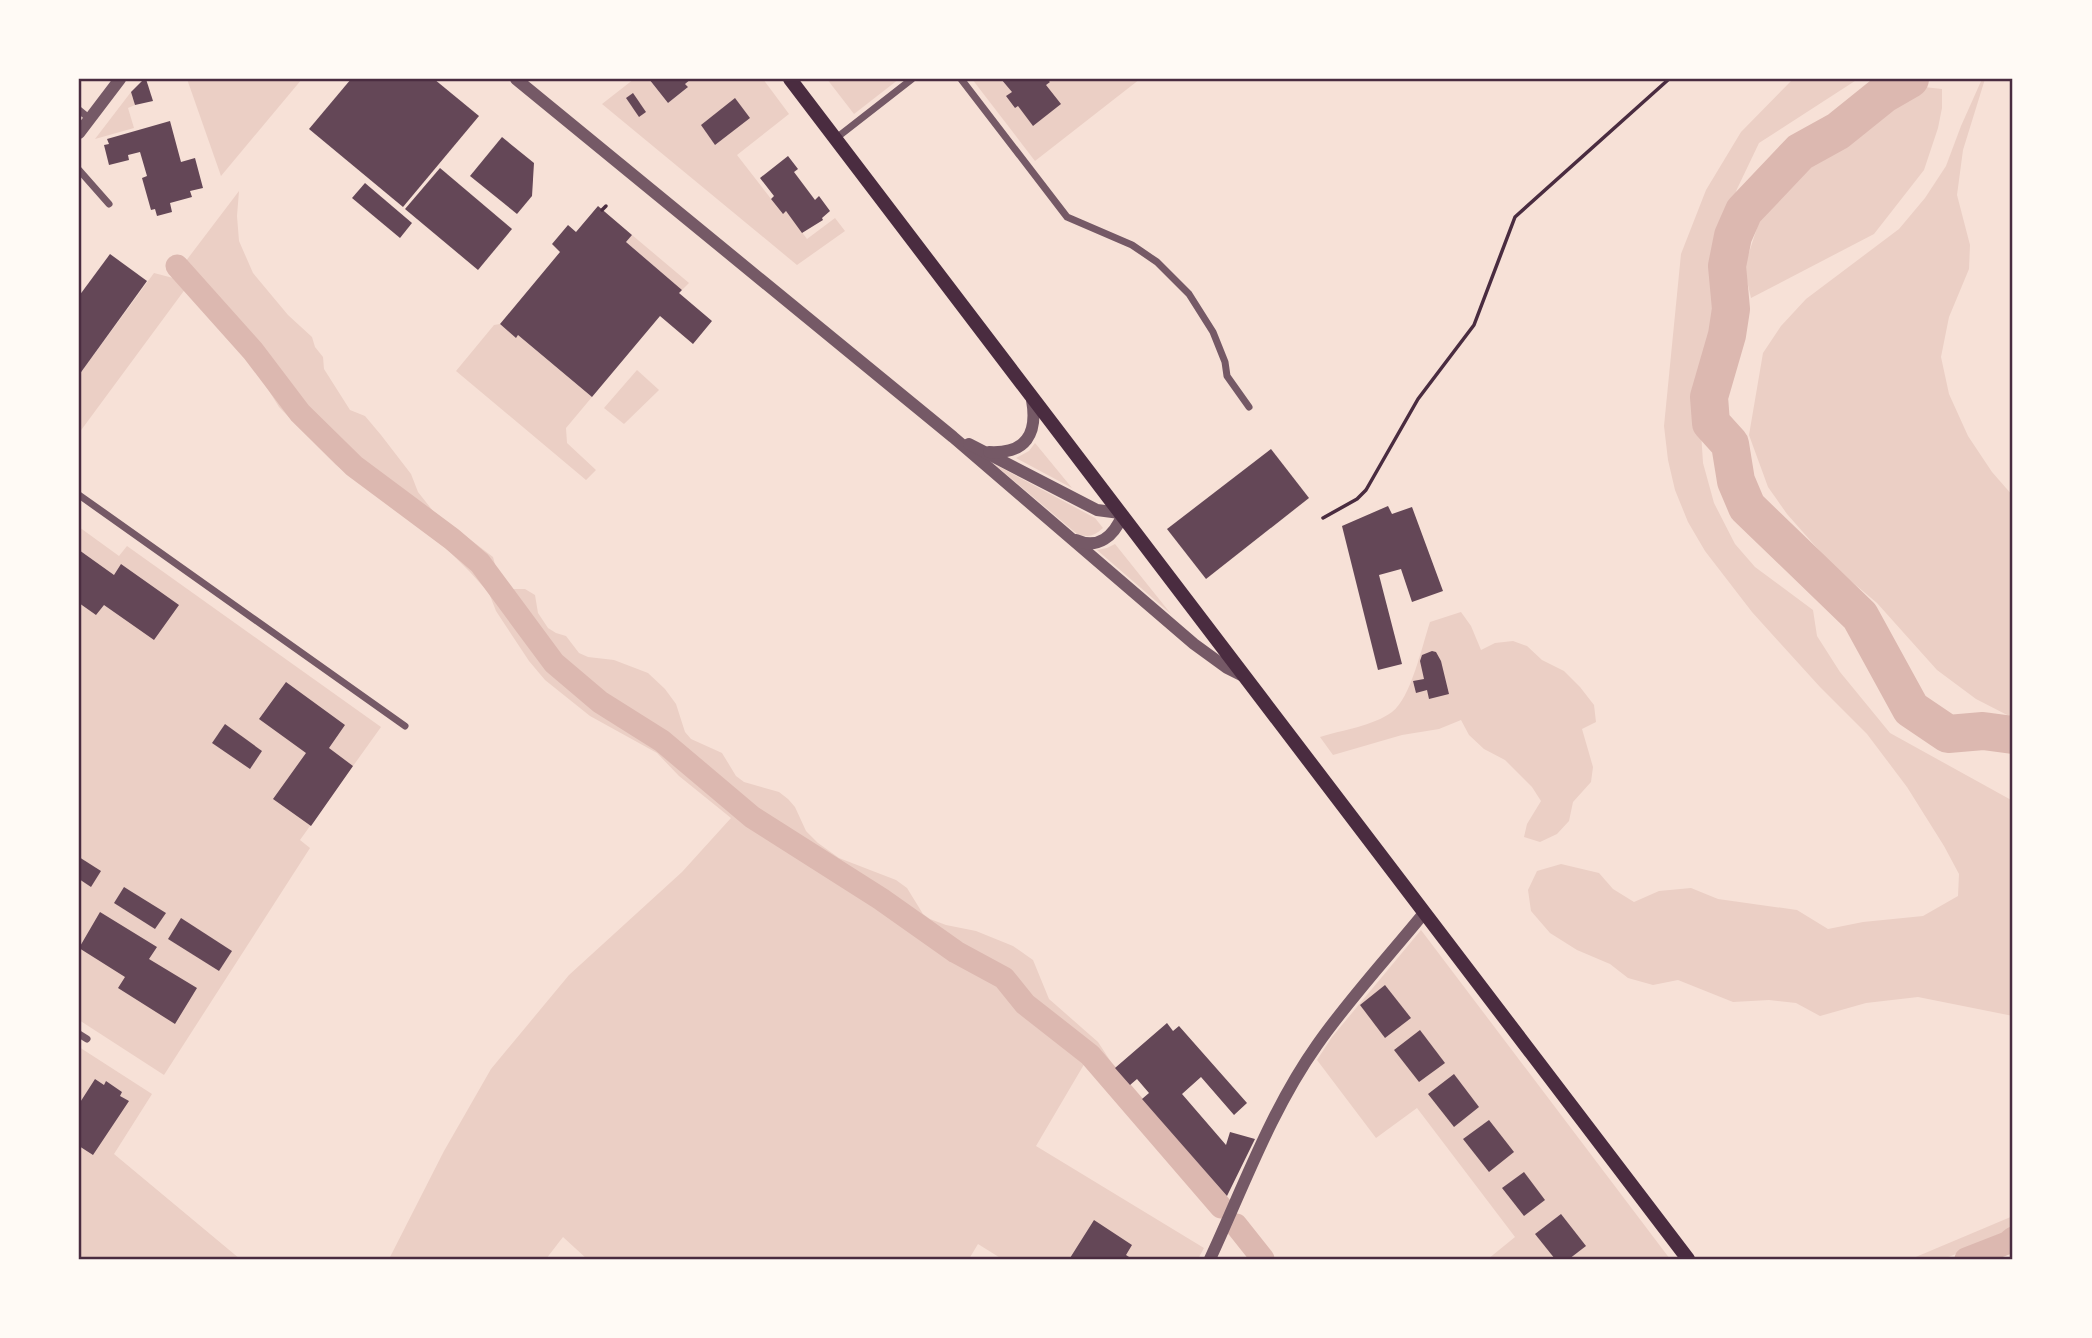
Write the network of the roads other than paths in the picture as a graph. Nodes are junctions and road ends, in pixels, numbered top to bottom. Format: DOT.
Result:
graph roads {
  1 [pos="120,79"];
  2 [pos="516,79"];
  3 [pos="790,79"];
  4 [pos="912,79"];
  5 [pos="961,79"];
  6 [pos="79,110"];
  7 [pos="90,119"];
  8 [pos="79,134"];
  9 [pos="835,139"];
  10 [pos="79,170"];
  11 [pos="109,204"];
  12 [pos="1032,400"];
  13 [pos="1249,407"];
  14 [pos="953,437"];
  15 [pos="984,452"];
  16 [pos="79,495"];
  17 [pos="1121,515"];
  18 [pos="1070,537"];
  19 [pos="1245,677"];
  20 [pos="405,726"];
  21 [pos="1424,913"];
  22 [pos="79,1034"];
  23 [pos="87,1039"];
  24 [pos="1210,1259"];
  25 [pos="1688,1259"];
  1 -- 7 [label="street"];
  2 -- 14 [label="street"];
  3 -- 9 [label="main road"];
  4 -- 9 [label="street"];
  5 -- 13 [label="street"];
  6 -- 7 [label="street"];
  7 -- 8 [label="street"];
  9 -- 12 [label="main road"];
  10 -- 11 [label="street"];
  12 -- 15 [label="street"];
  12 -- 17 [label="main road"];
  14 -- 15 [label="street"];
  14 -- 18 [label="street"];
  15 -- 17 [label="street"];
  16 -- 20 [label="street"];
  17 -- 18 [label="street"];
  17 -- 19 [label="main road"];
  18 -- 19 [label="street"];
  19 -- 21 [label="main road"];
  21 -- 24 [label="street"];
  21 -- 25 [label="main road"];
  22 -- 23 [label="street"];
}
